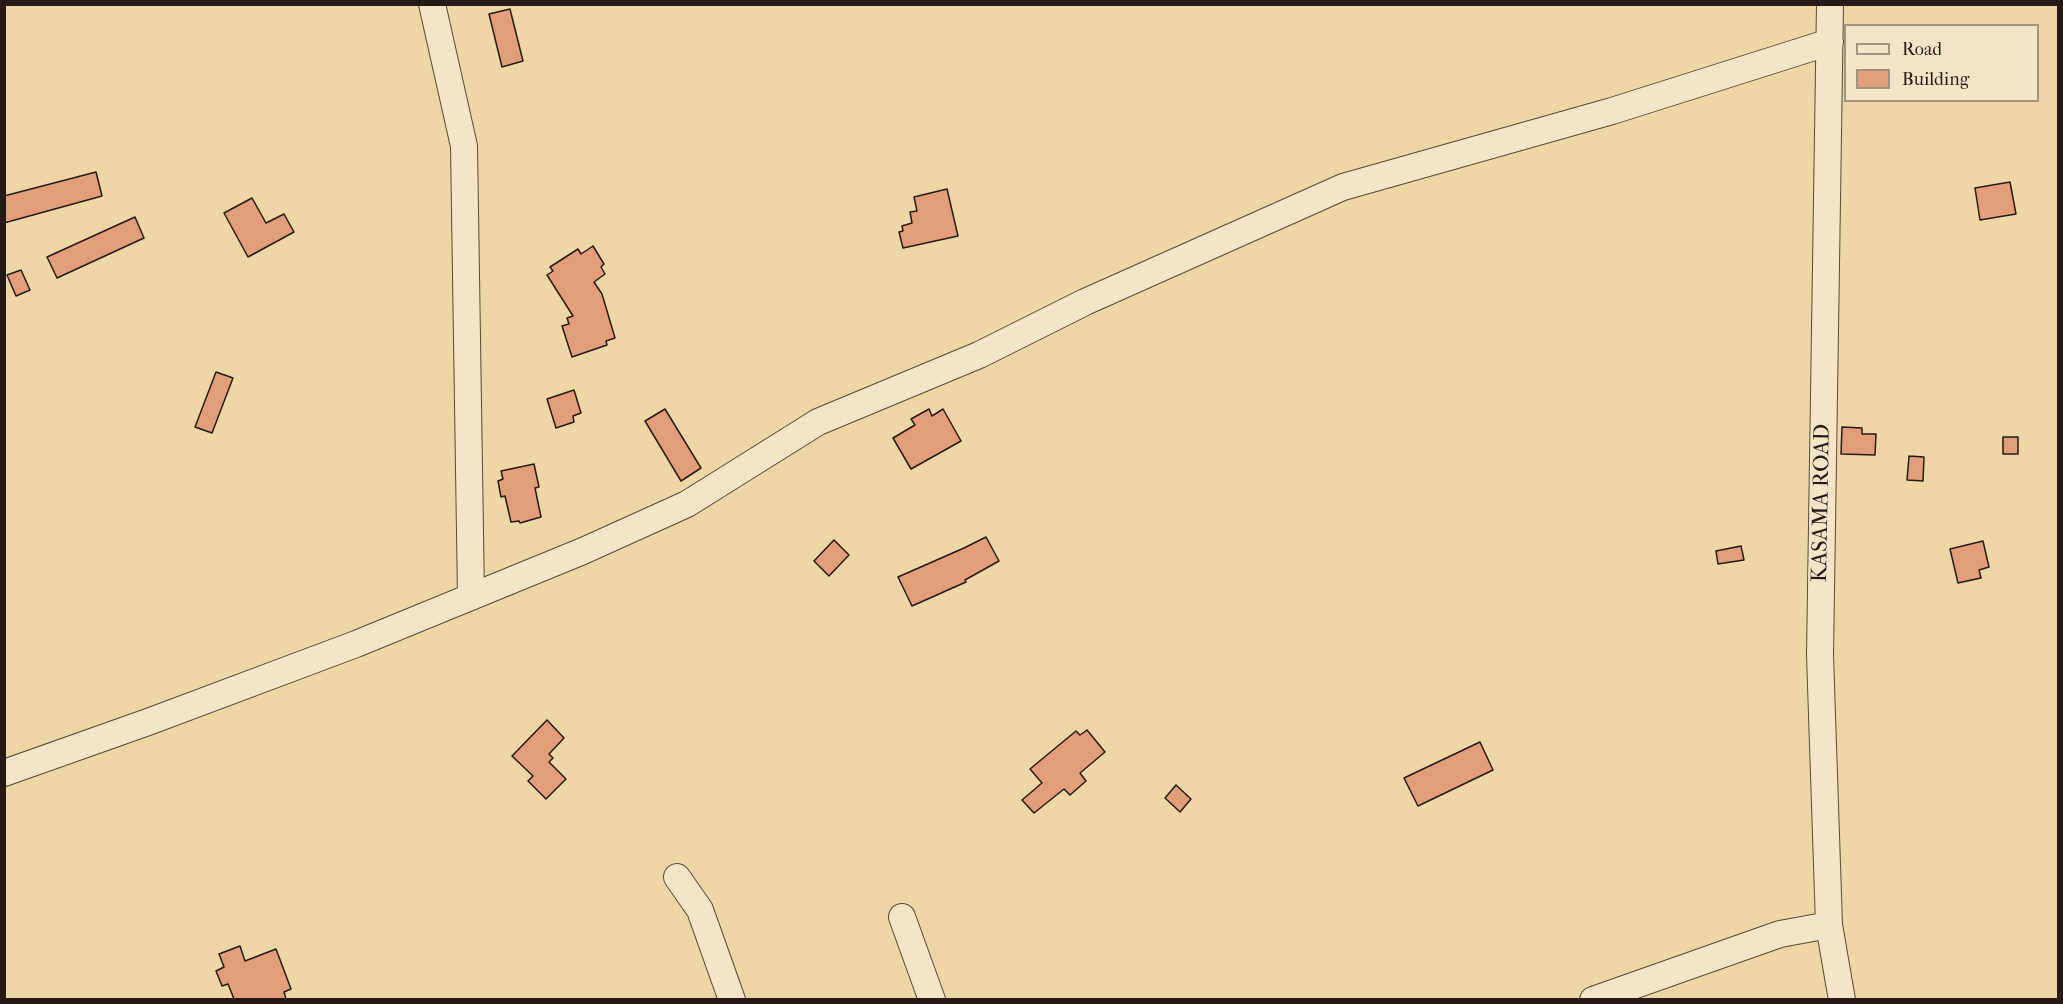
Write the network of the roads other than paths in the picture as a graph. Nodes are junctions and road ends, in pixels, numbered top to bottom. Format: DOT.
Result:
graph roads {
  1 [pos="432,4"];
  2 [pos="1830,4"];
  3 [pos="1830,42"];
  4 [pos="471,597"];
  5 [pos="4,772"];
  6 [pos="677,877"];
  7 [pos="902,917"];
  8 [pos="1829,925"];
  9 [pos="732,999"];
  10 [pos="932,999"];
  11 [pos="1593,999"];
  12 [pos="1842,999"];
  1 -- 4 [label="street"];
  2 -- 3 [label="street, KASAMA ROAD"];
  3 -- 4 [label="street"];
  3 -- 8 [label="street, KASAMA ROAD"];
  4 -- 5 [label="street"];
  6 -- 9 [label="street"];
  7 -- 10 [label="street"];
  8 -- 11 [label="street"];
  8 -- 12 [label="street, KASAMA ROAD"];
}
